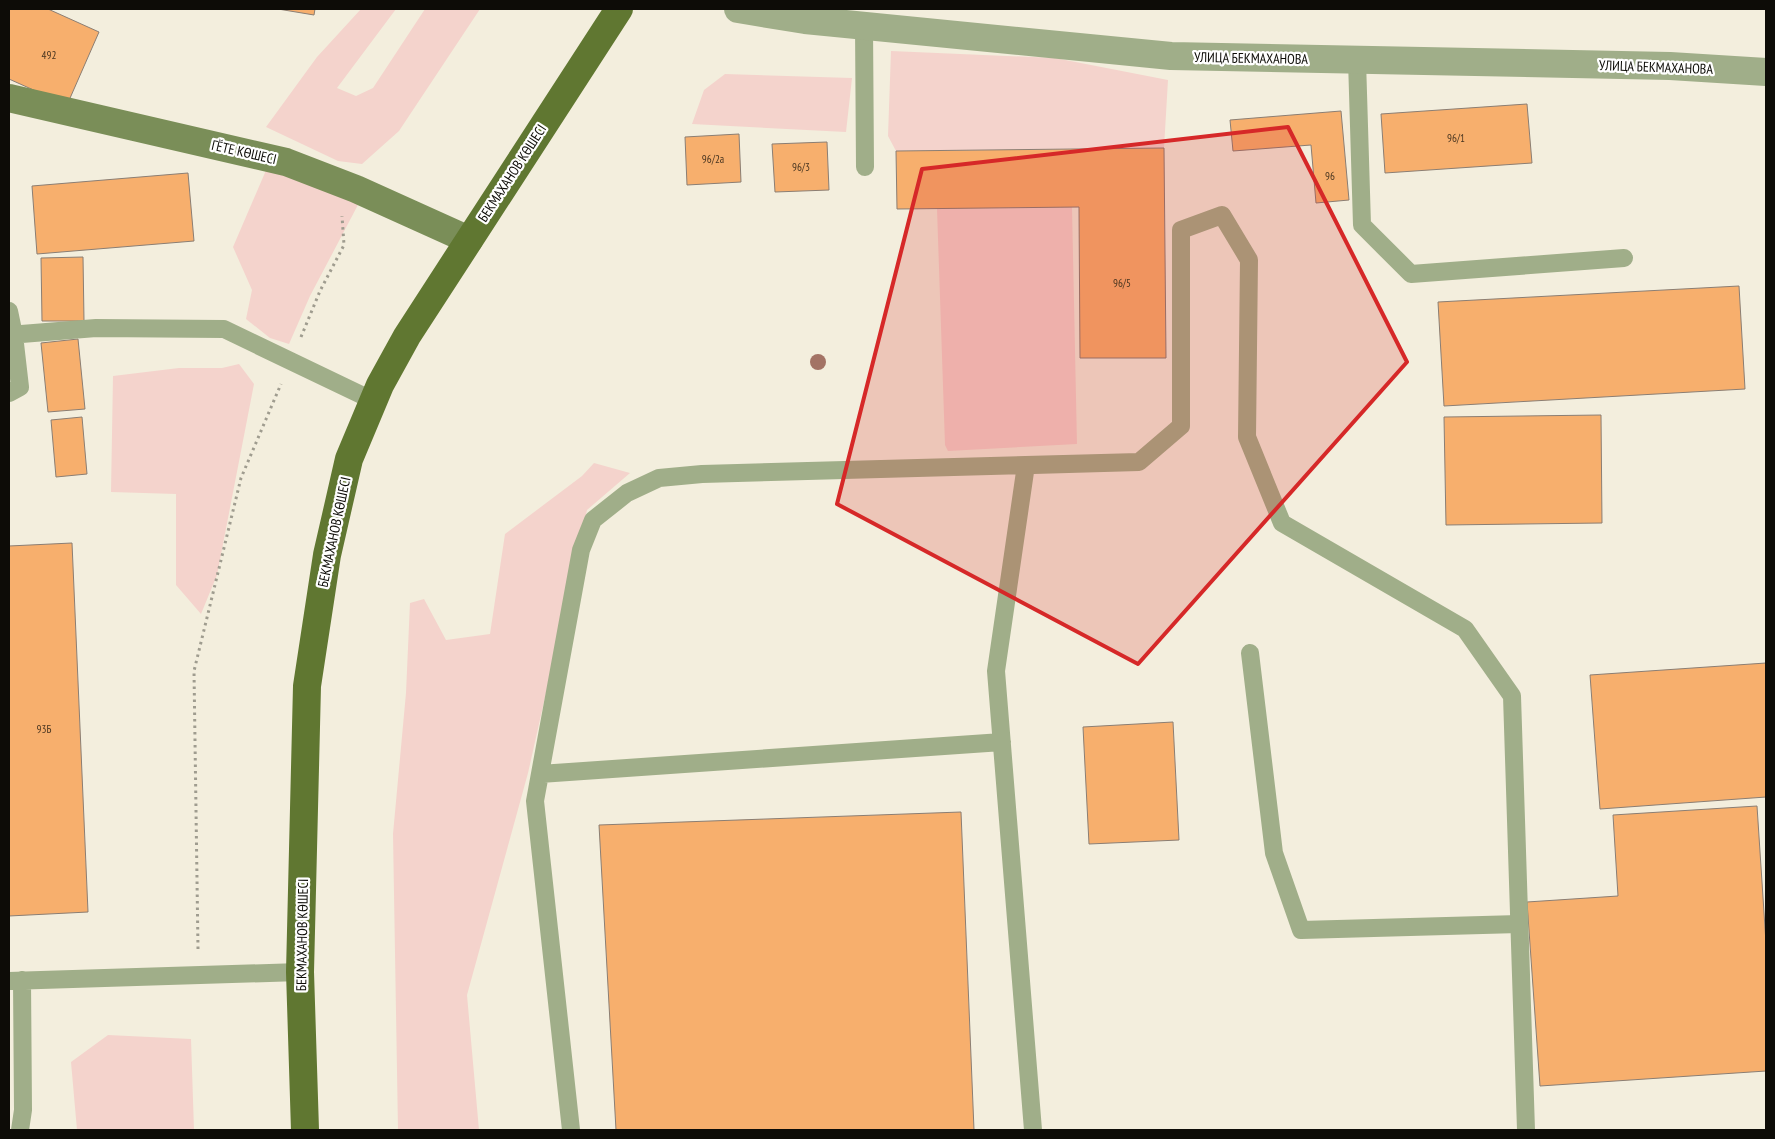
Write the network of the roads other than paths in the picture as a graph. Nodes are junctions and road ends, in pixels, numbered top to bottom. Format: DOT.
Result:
graph roads {
  1 [pos="619,9"];
  2 [pos="738,9"];
  3 [pos="864,26"];
  4 [pos="1357,60"];
  5 [pos="1766,72"];
  6 [pos="9,98"];
  7 [pos="865,167"];
  8 [pos="469,240"];
  9 [pos="1624,258"];
  10 [pos="9,311"];
  11 [pos="11,335"];
  12 [pos="9,393"];
  13 [pos="374,401"];
  14 [pos="1026,465"];
  15 [pos="1250,653"];
  16 [pos="1002,742"];
  17 [pos="540,774"];
  18 [pos="1519,924"];
  19 [pos="300,972"];
  20 [pos="15,980"];
  21 [pos="20,1130"];
  22 [pos="305,1130"];
  23 [pos="571,1130"];
  24 [pos="1033,1130"];
  25 [pos="1526,1130"];
  1 -- 8 [label="main road, БЕКМАХАНОВ КӨШЕСІ"];
  2 -- 3 [label="street, УЛИЦА БЕКМАХАНОВА"];
  3 -- 4 [label="street, УЛИЦА БЕКМАХАНОВА"];
  3 -- 7 [label="lane"];
  4 -- 5 [label="street, УЛИЦА БЕКМАХАНОВА"];
  4 -- 9 [label="lane"];
  6 -- 8 [label="street, ГЁТЕ КӨШЕСІ"];
  8 -- 13 [label="main road, БЕКМАХАНОВ КӨШЕСІ"];
  10 -- 11 [label="lane"];
  11 -- 12 [label="lane"];
  11 -- 13 [label="lane"];
  13 -- 19 [label="main road, БЕКМАХАНОВ КӨШЕСІ"];
  14 -- 16 [label="lane"];
  14 -- 17 [label="lane"];
  14 -- 18 [label="lane"];
  15 -- 18 [label="lane"];
  16 -- 17 [label="lane"];
  16 -- 24 [label="lane"];
  17 -- 23 [label="lane"];
  18 -- 25 [label="lane"];
  19 -- 20 [label="lane"];
  19 -- 22 [label="main road, БЕКМАХАНОВ КӨШЕСІ"];
  20 -- 21 [label="lane"];
}
